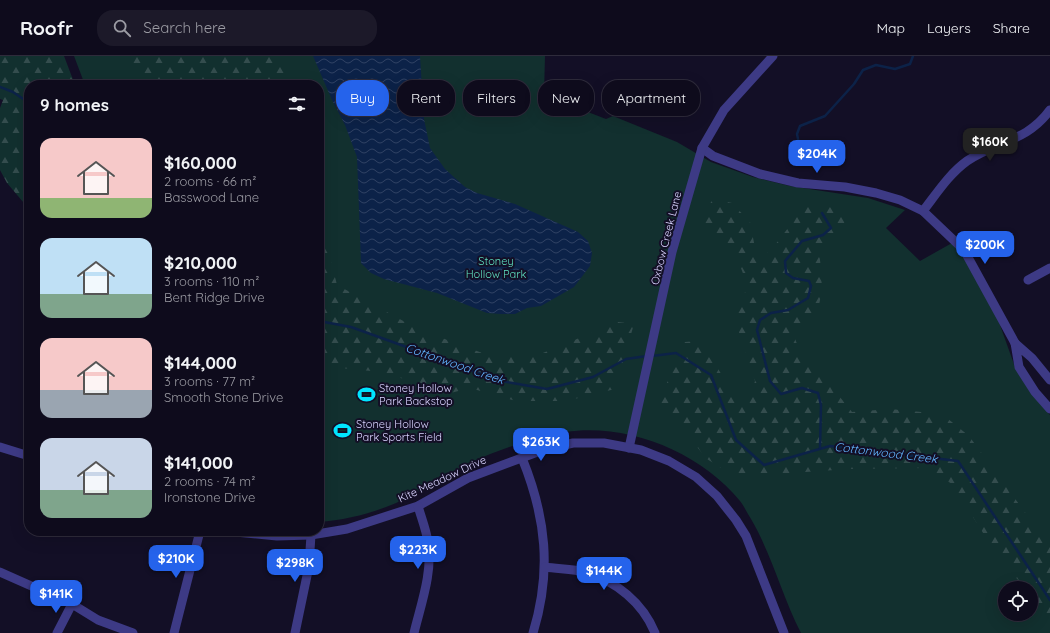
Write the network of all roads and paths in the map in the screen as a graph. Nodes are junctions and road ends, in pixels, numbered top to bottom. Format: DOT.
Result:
graph roads {
  1 [pos="773,56"];
  2 [pos="1050,110"];
  3 [pos="702,148"];
  4 [pos="923,211"];
  5 [pos="1050,268"];
  6 [pos="1028,280"];
  7 [pos="1015,344"];
  8 [pos="1050,380"];
  9 [pos="1050,409"];
  10 [pos="0,447"];
  11 [pos="629,448"];
  12 [pos="24,454"];
  13 [pos="522,458"];
  14 [pos="418,506"];
  15 [pos="324,532"];
  16 [pos="199,536"];
  17 [pos="311,536"];
  18 [pos="545,567"];
  19 [pos="0,572"];
  20 [pos="72,604"];
  21 [pos="57,633"];
  22 [pos="133,633"];
  23 [pos="174,633"];
  24 [pos="295,633"];
  25 [pos="414,633"];
  26 [pos="533,633"];
  27 [pos="655,633"];
  28 [pos="784,633"];
  1 -- 3 [label="street, Oxbow Creek Lane"];
  2 -- 4 [label="street"];
  3 -- 4 [label="street"];
  3 -- 11 [label="street, Oxbow Creek Lane"];
  4 -- 7 [label="street"];
  5 -- 6 [label="street"];
  7 -- 8 [label="street"];
  7 -- 9 [label="street"];
  10 -- 12 [label="street"];
  11 -- 13 [label="street, Kite Meadow Drive"];
  11 -- 28 [label="street, Kite Meadow Drive"];
  13 -- 14 [label="street, Kite Meadow Drive"];
  13 -- 18 [label="street"];
  14 -- 15 [label="street, Kite Meadow Drive"];
  14 -- 25 [label="street"];
  16 -- 23 [label="street"];
  17 -- 24 [label="street"];
  18 -- 26 [label="street"];
  18 -- 27 [label="street"];
  19 -- 20 [label="street"];
  20 -- 21 [label="street"];
  20 -- 22 [label="street"];
}
